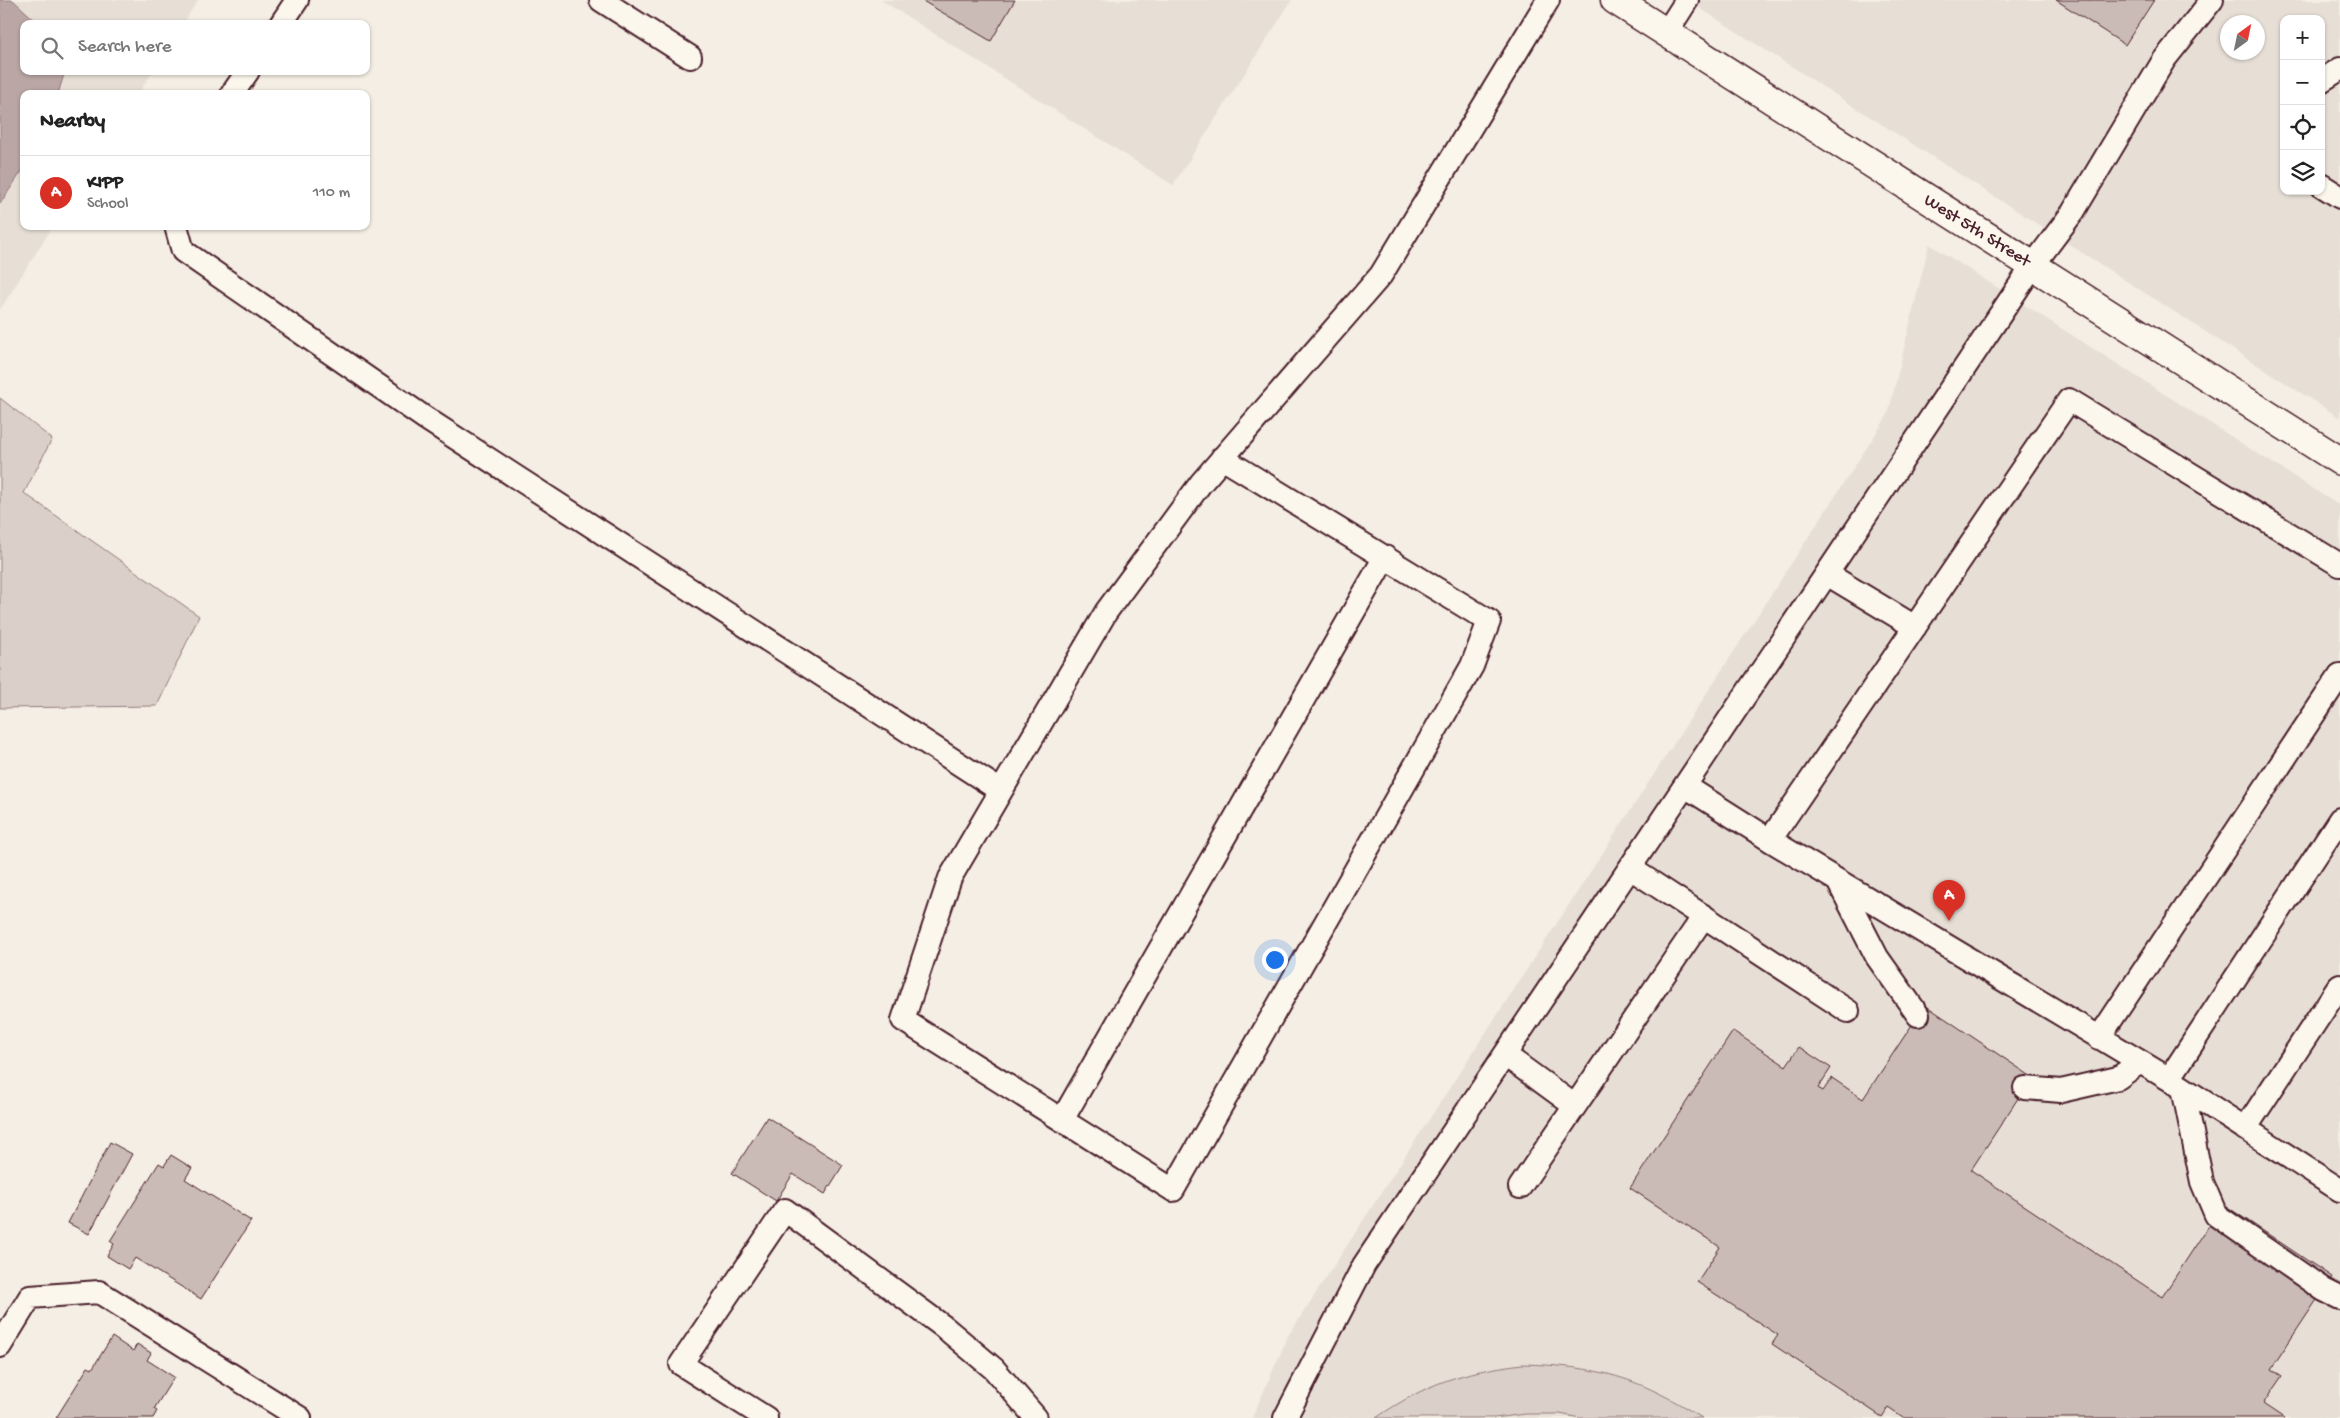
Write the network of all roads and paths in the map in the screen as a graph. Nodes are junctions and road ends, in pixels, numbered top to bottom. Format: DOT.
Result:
graph roads {
  1 [pos="297,0"];
  2 [pos="601,0"];
  3 [pos="1548,0"];
  4 [pos="1615,0"];
  5 [pos="1687,0"];
  6 [pos="2212,0"];
  7 [pos="284,20"];
  8 [pos="1666,33"];
  9 [pos="690,57"];
  10 [pos="2340,69"];
  11 [pos="245,75"];
  12 [pos="2325,78"];
  13 [pos="235,90"];
  14 [pos="2325,188"];
  15 [pos="2340,197"];
  16 [pos="177,230"];
  17 [pos="2034,264"];
  18 [pos="1222,458"];
  19 [pos="2340,461"];
  20 [pos="1385,557"];
  21 [pos="2340,565"];
  22 [pos="1827,574"];
  23 [pos="1915,627"];
  24 [pos="2340,675"];
  25 [pos="1685,786"];
  26 [pos="1001,791"];
  27 [pos="2340,819"];
  28 [pos="1770,840"];
  29 [pos="1630,868"];
  30 [pos="1838,882"];
  31 [pos="1704,916"];
  32 [pos="2340,985"];
  33 [pos="1848,1011"];
  34 [pos="1918,1015"];
  35 [pos="2099,1038"];
  36 [pos="1505,1055"];
  37 [pos="2140,1062"];
  38 [pos="2176,1084"];
  39 [pos="2025,1088"];
  40 [pos="1575,1106"];
  41 [pos="1062,1120"];
  42 [pos="2245,1129"];
  43 [pos="1520,1187"];
  44 [pos="2340,1190"];
  45 [pos="2340,1298"];
  46 [pos="0,1346"];
  47 [pos="287,1415"];
  48 [pos="766,1418"];
  49 [pos="1036,1418"];
  50 [pos="1286,1418"];
  1 -- 7 [label="lane"];
  2 -- 9 [label="lane"];
  3 -- 18 [label="lane"];
  4 -- 8 [label="street, West 5th Street"];
  5 -- 8 [label="lane"];
  6 -- 17 [label="lane"];
  8 -- 17 [label="street, West 5th Street"];
  10 -- 12 [label="lane"];
  11 -- 13 [label="lane"];
  14 -- 15 [label="lane"];
  16 -- 26 [label="lane"];
  17 -- 19 [label="street, West 5th Street"];
  17 -- 22 [label="lane"];
  18 -- 20 [label="lane"];
  18 -- 26 [label="lane"];
  20 -- 41 [label="lane"];
  20 -- 41 [label="lane"];
  21 -- 23 [label="lane"];
  22 -- 23 [label="lane"];
  22 -- 25 [label="lane"];
  23 -- 28 [label="lane"];
  24 -- 35 [label="lane"];
  25 -- 28 [label="lane"];
  25 -- 29 [label="lane"];
  26 -- 41 [label="lane"];
  27 -- 38 [label="lane"];
  28 -- 30 [label="lane"];
  29 -- 31 [label="lane"];
  29 -- 36 [label="lane"];
  30 -- 34 [label="lane"];
  30 -- 35 [label="lane"];
  31 -- 33 [label="lane"];
  31 -- 40 [label="lane"];
  32 -- 42 [label="lane"];
  35 -- 37 [label="lane"];
  36 -- 40 [label="lane"];
  36 -- 50 [label="lane"];
  37 -- 38 [label="lane"];
  37 -- 39 [label="lane"];
  38 -- 42 [label="lane"];
  38 -- 45 [label="lane"];
  40 -- 43 [label="lane"];
  42 -- 44 [label="lane"];
  46 -- 47 [label="lane"];
  48 -- 49 [label="lane"];
}
